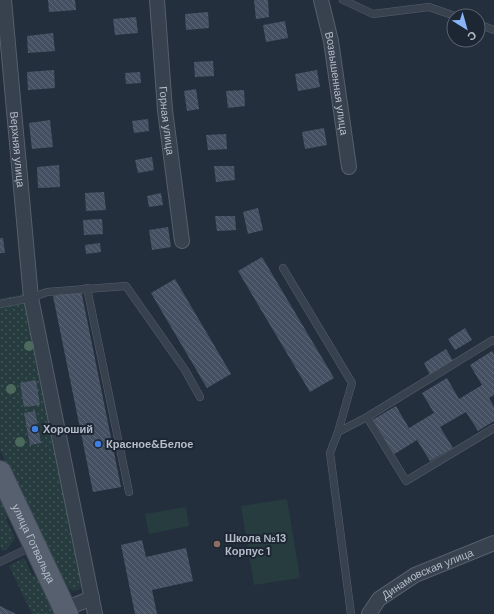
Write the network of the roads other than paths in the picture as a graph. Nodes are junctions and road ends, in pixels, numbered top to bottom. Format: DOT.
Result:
graph roads {
  1 [pos="4,0"];
  2 [pos="157,0"];
  3 [pos="321,0"];
  4 [pos="343,0"];
  5 [pos="428,3"];
  6 [pos="446,12"];
  7 [pos="349,167"];
  8 [pos="182,241"];
  9 [pos="283,268"];
  10 [pos="87,288"];
  11 [pos="31,298"];
  12 [pos="0,304"];
  13 [pos="494,341"];
  14 [pos="200,396"];
  15 [pos="367,417"];
  16 [pos="494,428"];
  17 [pos="338,432"];
  18 [pos="1,478"];
  19 [pos="129,492"];
  20 [pos="494,543"];
  21 [pos="35,545"];
  22 [pos="0,562"];
  23 [pos="92,598"];
  24 [pos="66,611"];
  25 [pos="95,614"];
  26 [pos="351,614"];
  27 [pos="369,614"];
  1 -- 11 [label="street, Верхняя улица"];
  2 -- 8 [label="street, Горная улица"];
  3 -- 7 [label="street, Возвышенная улица"];
  4 -- 5 [label="lane"];
  5 -- 6 [label="lane"];
  9 -- 17 [label="lane"];
  10 -- 11 [label="lane"];
  10 -- 14 [label="lane"];
  10 -- 19 [label="lane"];
  11 -- 12 [label="lane"];
  11 -- 23 [label="street, Верхняя улица"];
  13 -- 15 [label="lane"];
  15 -- 16 [label="lane"];
  15 -- 17 [label="lane"];
  17 -- 26 [label="lane"];
  18 -- 21 [label="main road, улица Готвальда"];
  20 -- 27 [label="street, Динамовская улица"];
  21 -- 22 [label="lane"];
  21 -- 24 [label="main road, улица Готвальда"];
  23 -- 24 [label="street"];
  23 -- 25 [label="street, Верхняя улица"];
}
